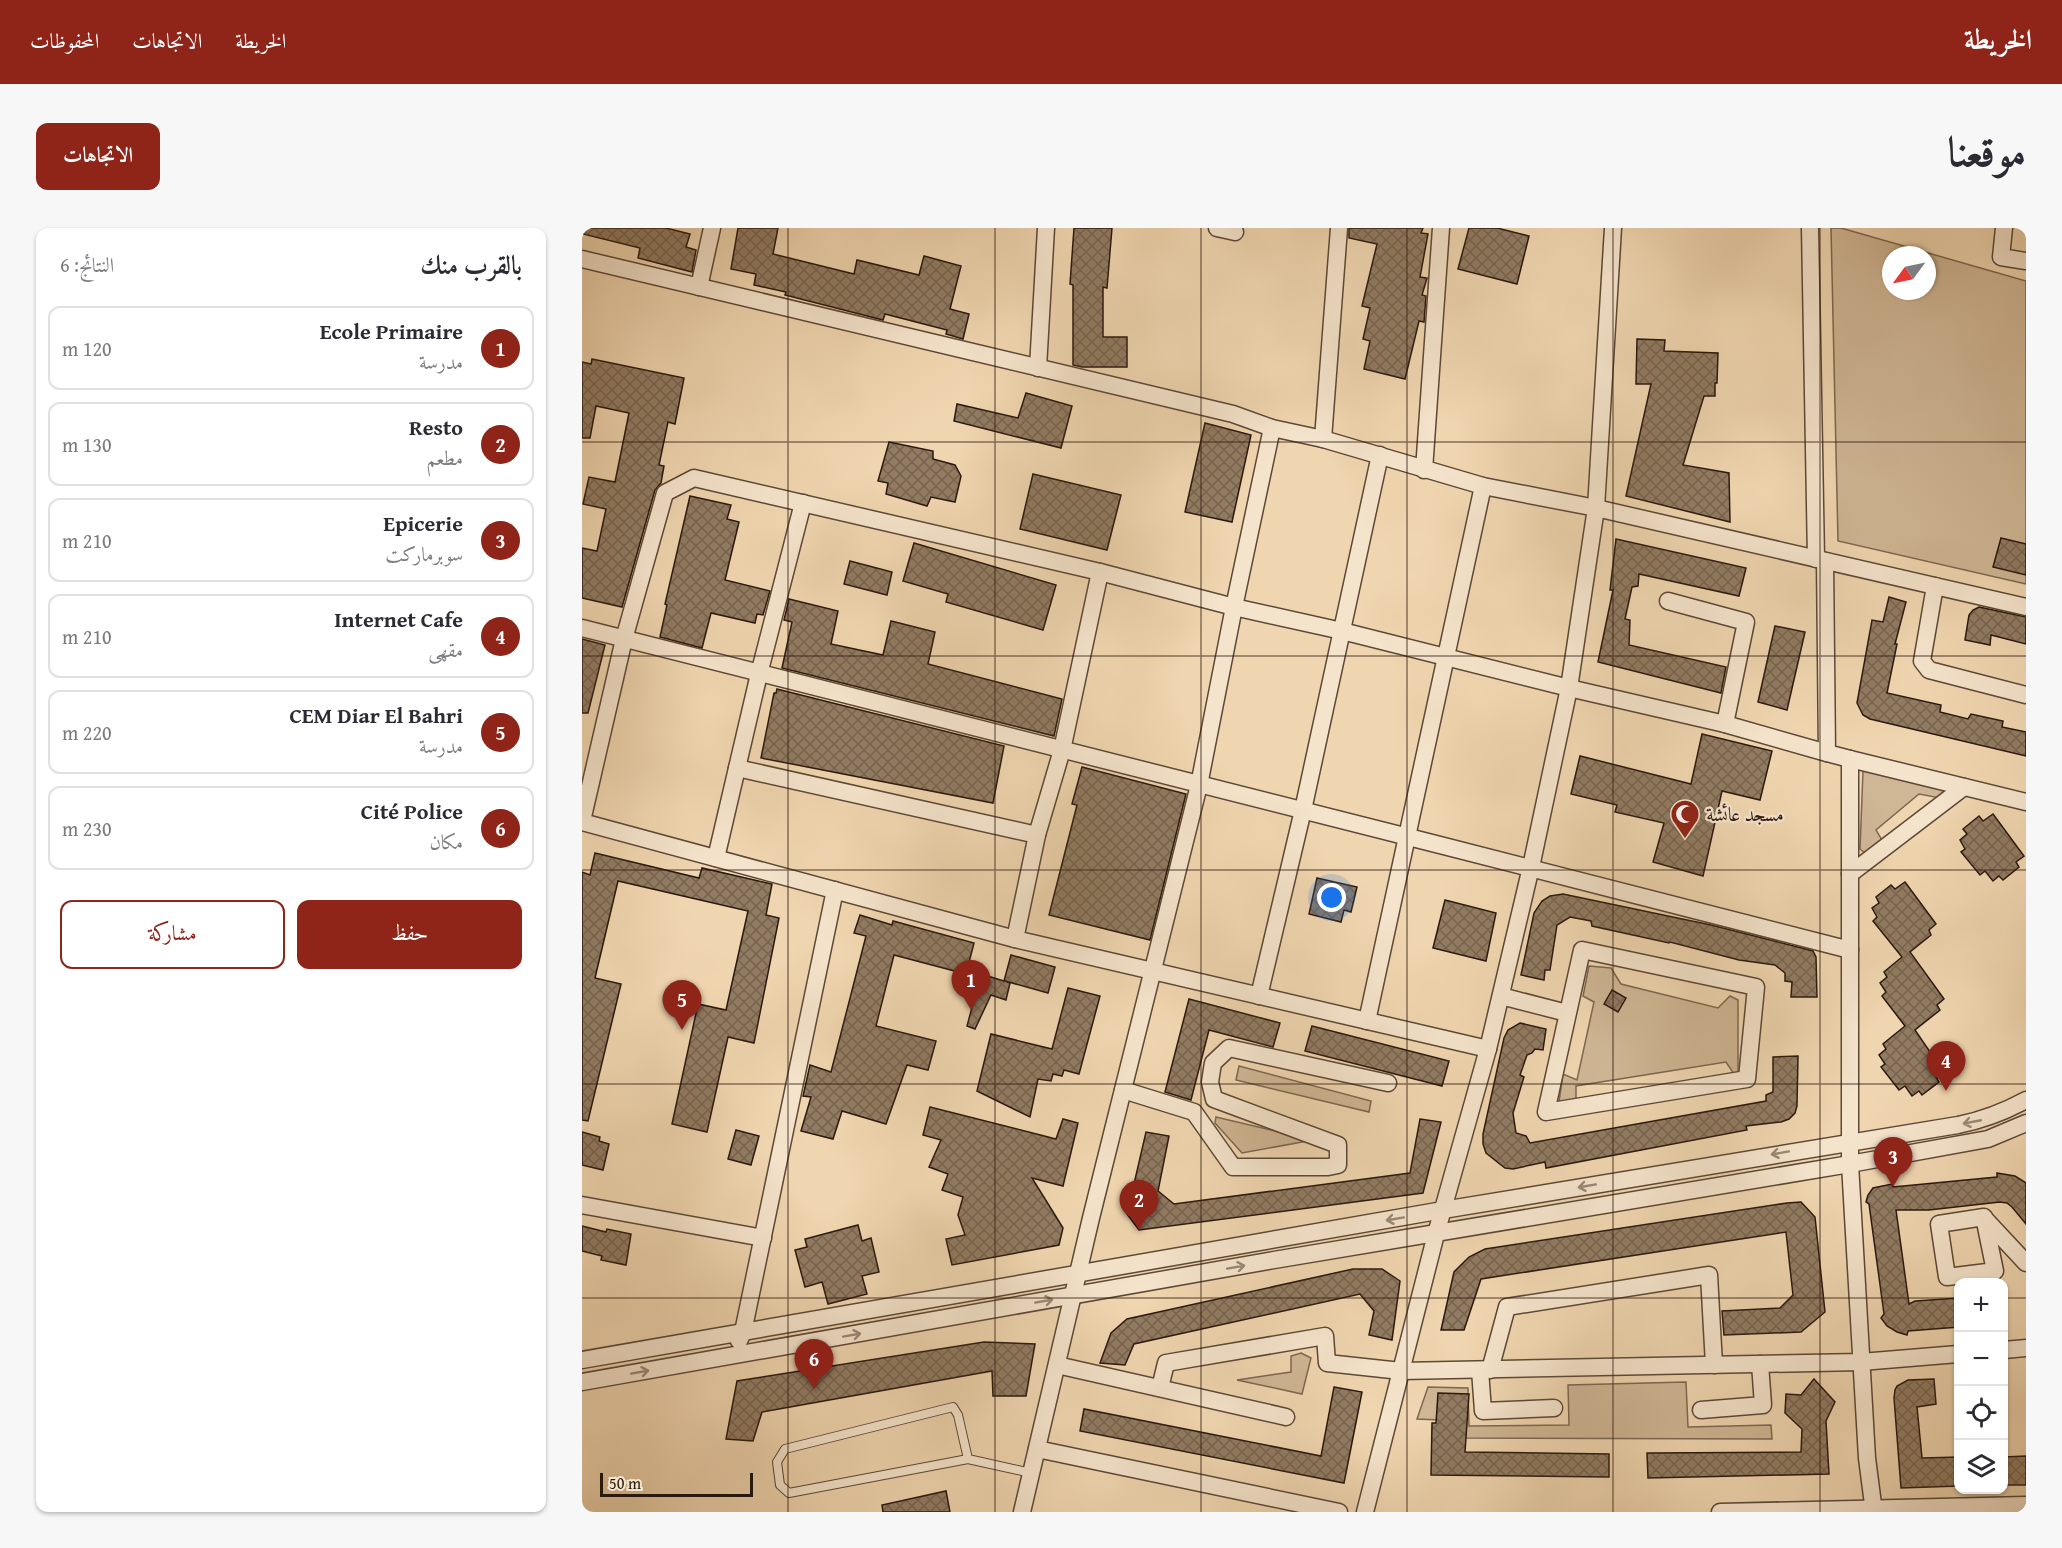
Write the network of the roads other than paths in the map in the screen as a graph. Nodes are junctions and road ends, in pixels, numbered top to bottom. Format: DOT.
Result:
graph roads {
  1 [pos="712,228"];
  2 [pos="1046,228"];
  3 [pos="1217,228"];
  4 [pos="1339,228"];
  5 [pos="1441,228"];
  6 [pos="1613,228"];
  7 [pos="1810,228"];
  8 [pos="2004,228"];
  9 [pos="1235,232"];
  10 [pos="582,259"];
  11 [pos="2026,261"];
  12 [pos="699,287"];
  13 [pos="1038,368"];
  14 [pos="1272,428"];
  15 [pos="1323,439"];
  16 [pos="1380,455"];
  17 [pos="1424,470"];
  18 [pos="1484,486"];
  19 [pos="803,503"];
  20 [pos="1596,508"];
  21 [pos="1820,560"];
  22 [pos="1100,572"];
  23 [pos="1935,586"];
  24 [pos="1668,602"];
  25 [pos="2026,607"];
  26 [pos="1234,608"];
  27 [pos="582,628"];
  28 [pos="1341,631"];
  29 [pos="624,639"];
  30 [pos="1446,657"];
  31 [pos="759,674"];
  32 [pos="1569,688"];
  33 [pos="2026,695"];
  34 [pos="1725,724"];
  35 [pos="1062,750"];
  36 [pos="1827,753"];
  37 [pos="1850,759"];
  38 [pos="737,768"];
  39 [pos="1199,785"];
  40 [pos="1964,787"];
  41 [pos="2026,802"];
  42 [pos="1303,810"];
  43 [pos="582,821"];
  44 [pos="1037,835"];
  45 [pos="1407,836"];
  46 [pos="716,858"];
  47 [pos="1531,867"];
  48 [pos="1850,874"];
  49 [pos="835,890"];
  50 [pos="1015,939"];
  51 [pos="1850,950"];
  52 [pos="1152,972"];
  53 [pos="1259,996"];
  54 [pos="1501,996"];
  55 [pos="1567,1013"];
  56 [pos="1366,1021"];
  57 [pos="1488,1049"];
  58 [pos="1388,1083"];
  59 [pos="1124,1090"];
  60 [pos="1214,1099"];
  61 [pos="2026,1100"];
  62 [pos="1194,1112"];
  63 [pos="2026,1123"];
  64 [pos="1850,1141"];
  65 [pos="1850,1164"];
  66 [pos="582,1205"];
  67 [pos="1443,1210"];
  68 [pos="1984,1217"];
  69 [pos="1436,1234"];
  70 [pos="763,1238"];
  71 [pos="2026,1263"];
  72 [pos="1078,1275"];
  73 [pos="1073,1296"];
  74 [pos="744,1332"];
  75 [pos="2026,1348"];
  76 [pos="2008,1350"];
  77 [pos="1954,1354"];
  78 [pos="733,1355"];
  79 [pos="582,1360"];
  80 [pos="1861,1362"];
  81 [pos="1760,1364"];
  82 [pos="1057,1365"];
  83 [pos="1714,1365"];
  84 [pos="1485,1370"];
  85 [pos="1401,1371"];
  86 [pos="582,1382"];
  87 [pos="1160,1388"];
  88 [pos="1554,1408"];
  89 [pos="1701,1410"];
  90 [pos="1286,1417"];
  91 [pos="1037,1449"];
  92 [pos="968,1459"];
  93 [pos="1031,1473"];
  94 [pos="2026,1505"];
  95 [pos="1873,1511"];
  96 [pos="1022,1512"];
  97 [pos="1340,1512"];
  98 [pos="1365,1512"];
  99 [pos="1720,1512"];
  100 [pos="1765,1512"];
  1 -- 12 [label="street"];
  2 -- 13 [label="street"];
  3 -- 9 [label="street"];
  4 -- 15 [label="street"];
  5 -- 17 [label="street"];
  6 -- 20 [label="street"];
  7 -- 21 [label="street"];
  8 -- 11 [label="street"];
  10 -- 12 [label="street"];
  12 -- 13 [label="street"];
  13 -- 14 [label="street"];
  14 -- 15 [label="street"];
  14 -- 26 [label="street"];
  15 -- 16 [label="street"];
  16 -- 17 [label="street"];
  16 -- 28 [label="street"];
  17 -- 18 [label="street"];
  18 -- 20 [label="street"];
  18 -- 30 [label="street"];
  19 -- 22 [label="street"];
  19 -- 29 [label="street"];
  19 -- 31 [label="street"];
  20 -- 21 [label="street"];
  20 -- 32 [label="street"];
  21 -- 23 [label="street"];
  21 -- 36 [label="street"];
  22 -- 26 [label="street"];
  22 -- 35 [label="street"];
  23 -- 25 [label="street"];
  23 -- 33 [label="street"];
  24 -- 34 [label="street"];
  26 -- 28 [label="street"];
  26 -- 39 [label="street"];
  27 -- 29 [label="street"];
  28 -- 30 [label="street"];
  28 -- 42 [label="street"];
  29 -- 31 [label="street"];
  29 -- 43 [label="street"];
  30 -- 32 [label="street"];
  30 -- 45 [label="street"];
  31 -- 35 [label="street"];
  31 -- 38 [label="street"];
  32 -- 34 [label="street"];
  32 -- 47 [label="street"];
  34 -- 36 [label="street"];
  35 -- 39 [label="street"];
  35 -- 44 [label="street"];
  36 -- 37 [label="street"];
  37 -- 40 [label="street"];
  37 -- 48 [label="street"];
  38 -- 44 [label="street"];
  38 -- 46 [label="street"];
  39 -- 42 [label="street"];
  39 -- 52 [label="street"];
  40 -- 41 [label="street"];
  40 -- 48 [label="street"];
  42 -- 45 [label="street"];
  42 -- 53 [label="street"];
  43 -- 46 [label="street"];
  44 -- 50 [label="street"];
  45 -- 47 [label="street"];
  45 -- 56 [label="street"];
  46 -- 49 [label="street"];
  47 -- 51 [label="street"];
  47 -- 54 [label="street"];
  48 -- 51 [label="street"];
  49 -- 50 [label="street"];
  49 -- 70 [label="street"];
  50 -- 52 [label="street"];
  51 -- 64 [label="street"];
  52 -- 53 [label="street"];
  52 -- 59 [label="street"];
  53 -- 56 [label="street"];
  54 -- 55 [label="street"];
  54 -- 57 [label="street"];
  55 -- 55 [label="street"];
  56 -- 57 [label="street"];
  57 -- 67 [label="street"];
  58 -- 60 [label="street"];
  59 -- 62 [label="street"];
  59 -- 72 [label="street"];
  60 -- 62 [label="street"];
  60 -- 62 [label="street"];
  61 -- 64 [label="street, one-way"];
  63 -- 65 [label="street"];
  64 -- 65 [label="street"];
  64 -- 67 [label="street, one-way"];
  65 -- 69 [label="street"];
  65 -- 80 [label="street"];
  66 -- 70 [label="street"];
  67 -- 69 [label="street"];
  67 -- 72 [label="street, one-way"];
  68 -- 71 [label="street"];
  73 -- 69 [label="street, one-way"];
  69 -- 85 [label="street"];
  70 -- 74 [label="street"];
  72 -- 73 [label="street"];
  72 -- 74 [label="street"];
  78 -- 73 [label="street, one-way"];
  73 -- 82 [label="street"];
  74 -- 78 [label="street"];
  74 -- 79 [label="street"];
  75 -- 76 [label="street"];
  77 -- 80 [label="street"];
  86 -- 78 [label="street, one-way"];
  80 -- 81 [label="street"];
  80 -- 95 [label="street"];
  81 -- 83 [label="street"];
  81 -- 89 [label="street"];
  82 -- 87 [label="street"];
  82 -- 91 [label="street"];
  83 -- 84 [label="street"];
  83 -- 84 [label="street"];
  84 -- 85 [label="street"];
  84 -- 88 [label="street"];
  85 -- 87 [label="street"];
  85 -- 98 [label="street"];
  87 -- 90 [label="street"];
  91 -- 93 [label="street"];
  91 -- 97 [label="street"];
  92 -- 92 [label="lane"];
  92 -- 93 [label="lane"];
  93 -- 96 [label="street"];
  94 -- 95 [label="street"];
  95 -- 100 [label="street"];
  99 -- 100 [label="street"];
}
